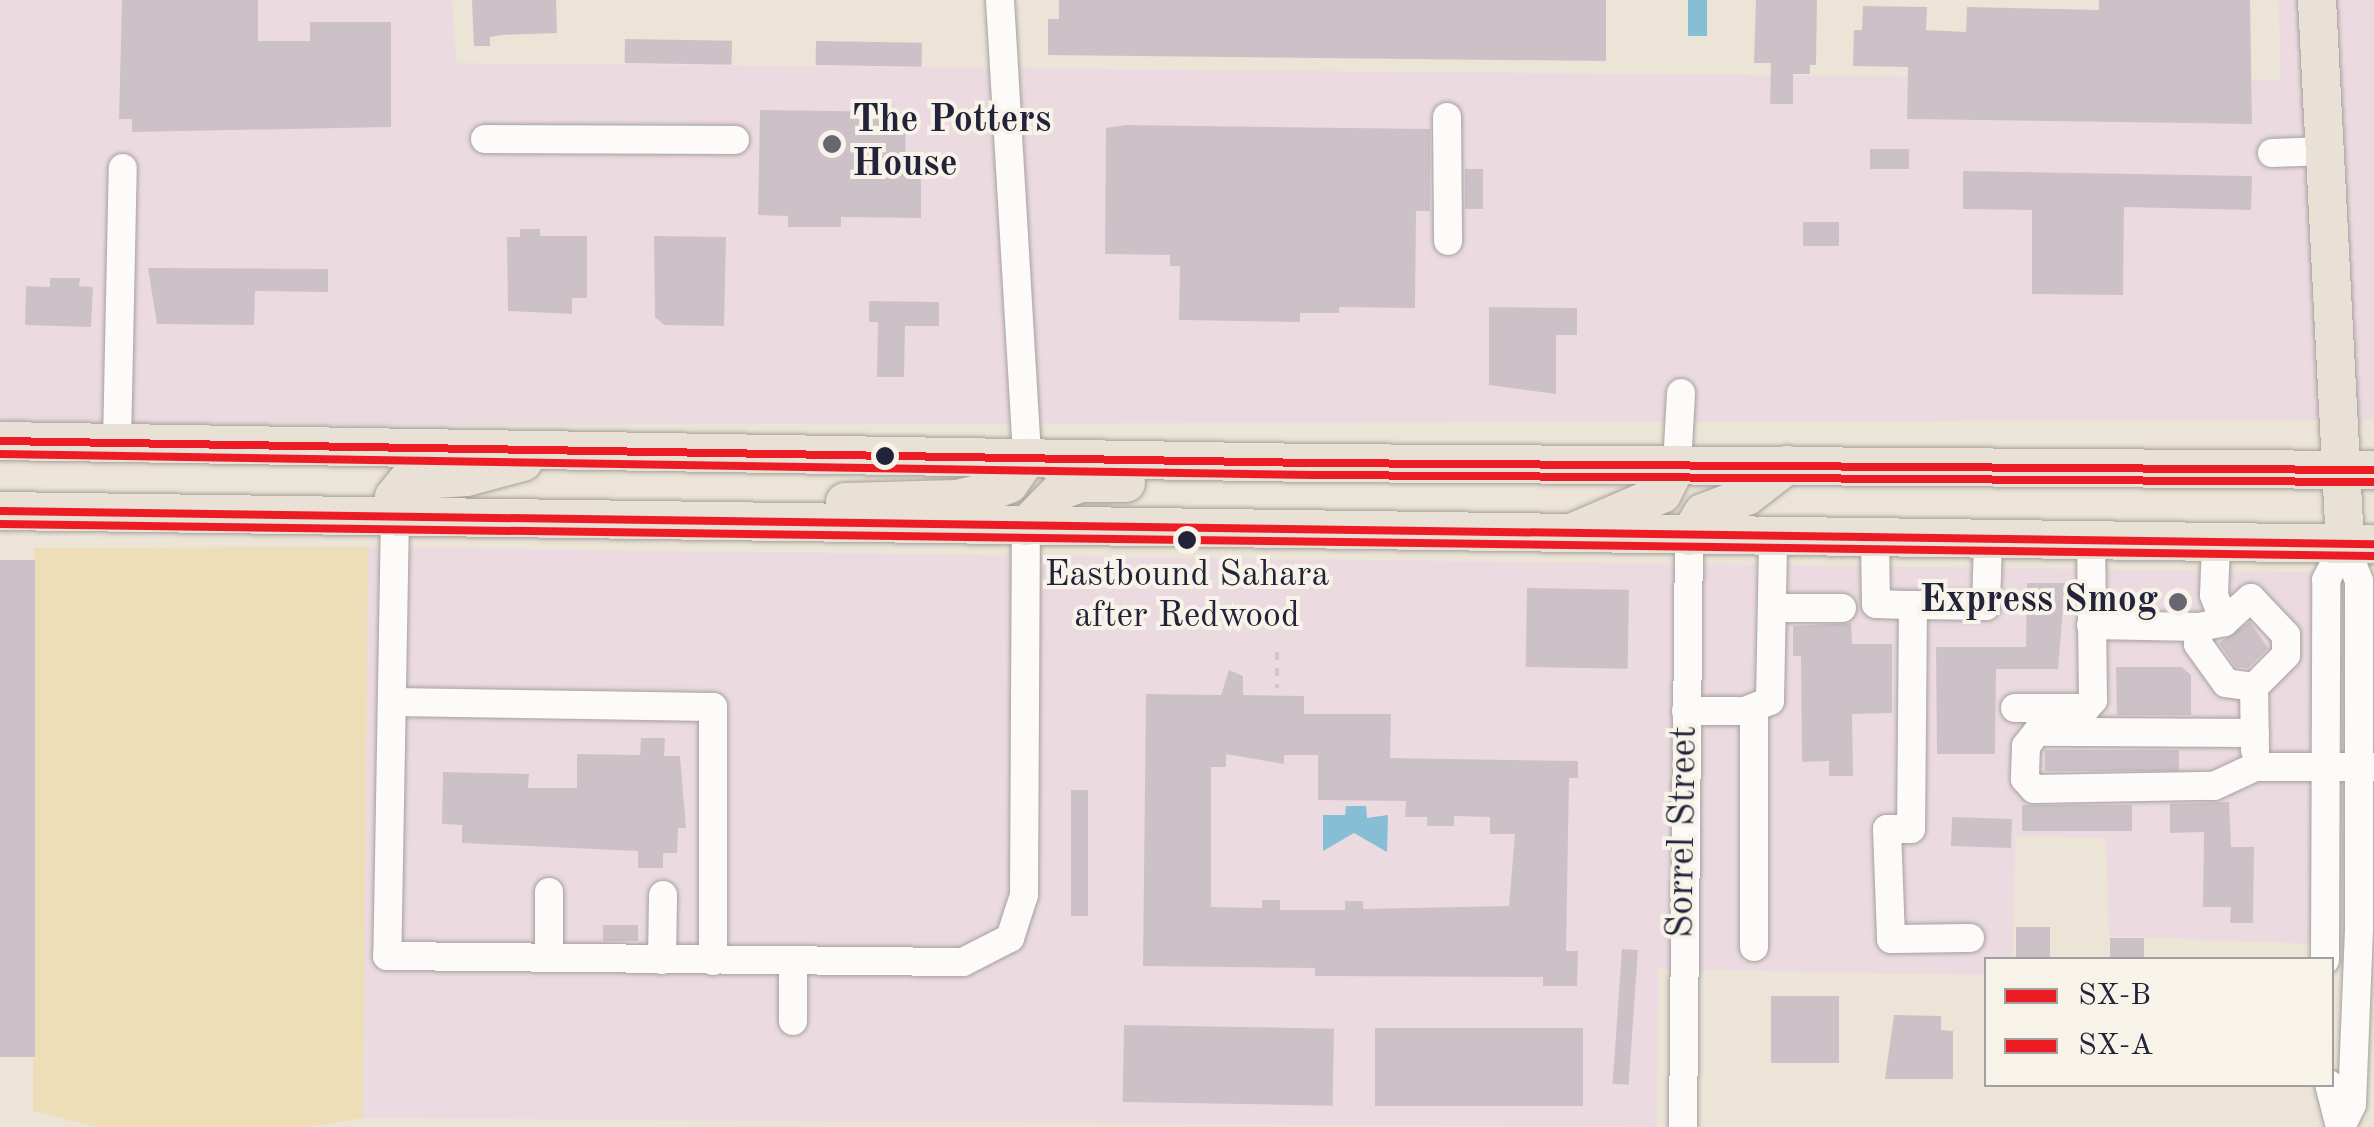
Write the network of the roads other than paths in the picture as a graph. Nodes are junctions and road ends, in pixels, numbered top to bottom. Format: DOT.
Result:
graph roads {
  1 [pos="1000,0"];
  2 [pos="2317,0"];
  3 [pos="1447,117"];
  4 [pos="485,138"];
  5 [pos="735,140"];
  6 [pos="2326,151"];
  7 [pos="2272,153"];
  8 [pos="123,168"];
  9 [pos="1448,241"];
  10 [pos="1682,392"];
  11 [pos="0,442"];
  12 [pos="118,442"];
  13 [pos="564,451"];
  14 [pos="1027,458"];
  15 [pos="1254,462"];
  16 [pos="1677,465"];
  17 [pos="1787,465"];
  18 [pos="2359,470"];
  19 [pos="0,512"];
  20 [pos="395,516"];
  21 [pos="708,521"];
  22 [pos="1026,526"];
  23 [pos="1569,534"];
  24 [pos="1689,536"];
  25 [pos="1773,538"];
  26 [pos="1875,539"];
  27 [pos="1988,541"];
  28 [pos="2090,542"];
  29 [pos="2216,542"];
  30 [pos="2359,544"];
  31 [pos="1913,605"];
  32 [pos="1772,608"];
  33 [pos="1842,608"];
  34 [pos="2092,624"];
  35 [pos="2212,624"];
  36 [pos="2366,636"];
  37 [pos="2286,655"];
  38 [pos="2325,655"];
  39 [pos="2254,686"];
  40 [pos="392,702"];
  41 [pos="2015,708"];
  42 [pos="1686,710"];
  43 [pos="1754,710"];
  44 [pos="2254,732"];
  45 [pos="2255,767"];
  46 [pos="2324,768"];
  47 [pos="2366,768"];
  48 [pos="2322,829"];
  49 [pos="2366,829"];
  50 [pos="549,892"];
  51 [pos="662,895"];
  52 [pos="2367,929"];
  53 [pos="2324,930"];
  54 [pos="1970,938"];
  55 [pos="1754,947"];
  56 [pos="2325,957"];
  57 [pos="549,958"];
  58 [pos="662,960"];
  59 [pos="712,961"];
  60 [pos="793,962"];
  61 [pos="793,1021"];
  62 [pos="2331,1087"];
  63 [pos="1684,1127"];
  64 [pos="2340,1127"];
  1 -- 14 [label="street"];
  2 -- 6 [label="main road"];
  3 -- 9 [label="street"];
  4 -- 5 [label="street"];
  6 -- 7 [label="street"];
  6 -- 18 [label="main road"];
  8 -- 12 [label="street"];
  10 -- 16 [label="street"];
  11 -- 12 [label="main road"];
  12 -- 13 [label="main road"];
  13 -- 14 [label="main road"];
  13 -- 20 [label="main road"];
  14 -- 15 [label="main road"];
  14 -- 21 [label="main road"];
  15 -- 16 [label="main road"];
  15 -- 22 [label="main road"];
  16 -- 17 [label="main road"];
  16 -- 23 [label="main road"];
  17 -- 18 [label="main road"];
  17 -- 24 [label="main road"];
  18 -- 30 [label="main road"];
  19 -- 20 [label="main road"];
  20 -- 21 [label="main road"];
  20 -- 40 [label="street"];
  21 -- 22 [label="main road"];
  22 -- 23 [label="main road"];
  22 -- 60 [label="street"];
  23 -- 24 [label="main road"];
  24 -- 25 [label="main road"];
  24 -- 42 [label="street, Sorrel Street"];
  25 -- 26 [label="main road"];
  25 -- 32 [label="street"];
  26 -- 27 [label="main road"];
  26 -- 31 [label="street"];
  27 -- 28 [label="main road"];
  27 -- 31 [label="street"];
  28 -- 29 [label="main road"];
  28 -- 34 [label="street"];
  29 -- 30 [label="main road"];
  29 -- 35 [label="street"];
  30 -- 36 [label="street"];
  30 -- 38 [label="street"];
  31 -- 54 [label="street"];
  32 -- 33 [label="street"];
  32 -- 43 [label="street"];
  34 -- 35 [label="street"];
  34 -- 41 [label="street"];
  35 -- 37 [label="street"];
  35 -- 39 [label="street"];
  36 -- 47 [label="street"];
  37 -- 38 [label="street"];
  37 -- 39 [label="street"];
  38 -- 46 [label="street"];
  39 -- 44 [label="street"];
  40 -- 57 [label="street"];
  40 -- 59 [label="street"];
  42 -- 43 [label="street"];
  42 -- 63 [label="street, Sorrel Street"];
  43 -- 55 [label="street"];
  44 -- 45 [label="street"];
  44 -- 45 [label="street"];
  45 -- 46 [label="street"];
  46 -- 47 [label="street"];
  46 -- 48 [label="street"];
  47 -- 49 [label="street"];
  48 -- 49 [label="street"];
  48 -- 53 [label="street"];
  49 -- 52 [label="street"];
  50 -- 57 [label="street"];
  51 -- 58 [label="street"];
  52 -- 53 [label="street"];
  52 -- 64 [label="street"];
  53 -- 56 [label="street"];
  57 -- 58 [label="street"];
  58 -- 59 [label="street"];
  59 -- 60 [label="street"];
  60 -- 61 [label="street"];
  62 -- 64 [label="street"];
}
